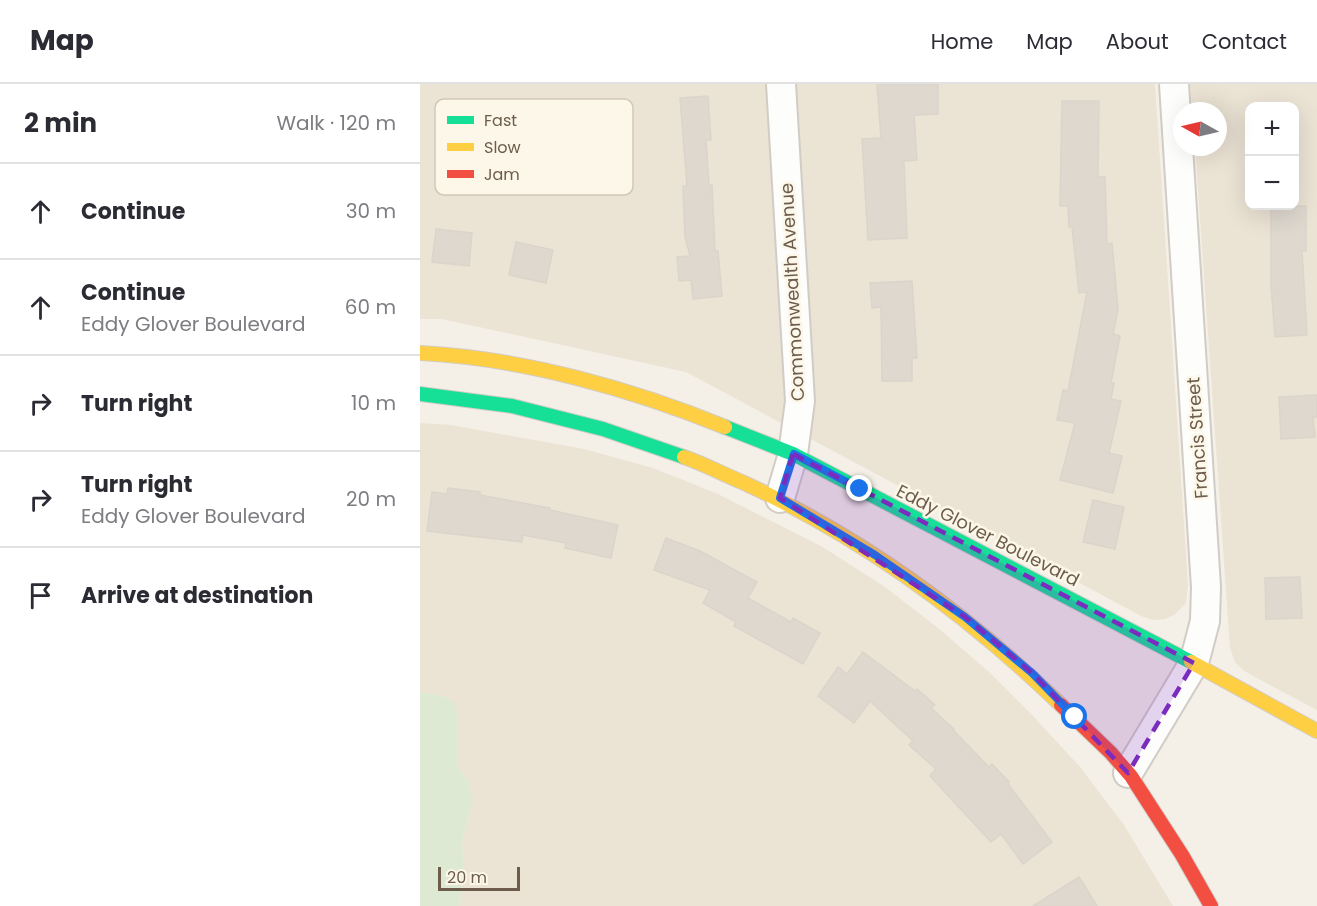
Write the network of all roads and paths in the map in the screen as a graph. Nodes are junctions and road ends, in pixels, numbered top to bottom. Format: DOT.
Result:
graph roads {
  1 [pos="781,84"];
  2 [pos="1174,84"];
  3 [pos="420,353"];
  4 [pos="420,394"];
  5 [pos="794,454"];
  6 [pos="780,498"];
  7 [pos="1194,663"];
  8 [pos="1317,731"];
  9 [pos="1128,773"];
  10 [pos="1211,906"];
  1 -- 5 [label="street, Commonwealth Avenue"];
  2 -- 7 [label="street, Francis Street"];
  3 -- 5 [label="street, Eddy Glover Boulevard"];
  4 -- 6 [label="street"];
  5 -- 6 [label="street, Commonwealth Avenue"];
  5 -- 7 [label="street, Eddy Glover Boulevard"];
  6 -- 9 [label="street"];
  7 -- 8 [label="street, Eddy Glover Boulevard"];
  7 -- 9 [label="street, Francis Street"];
  9 -- 10 [label="street"];
}
